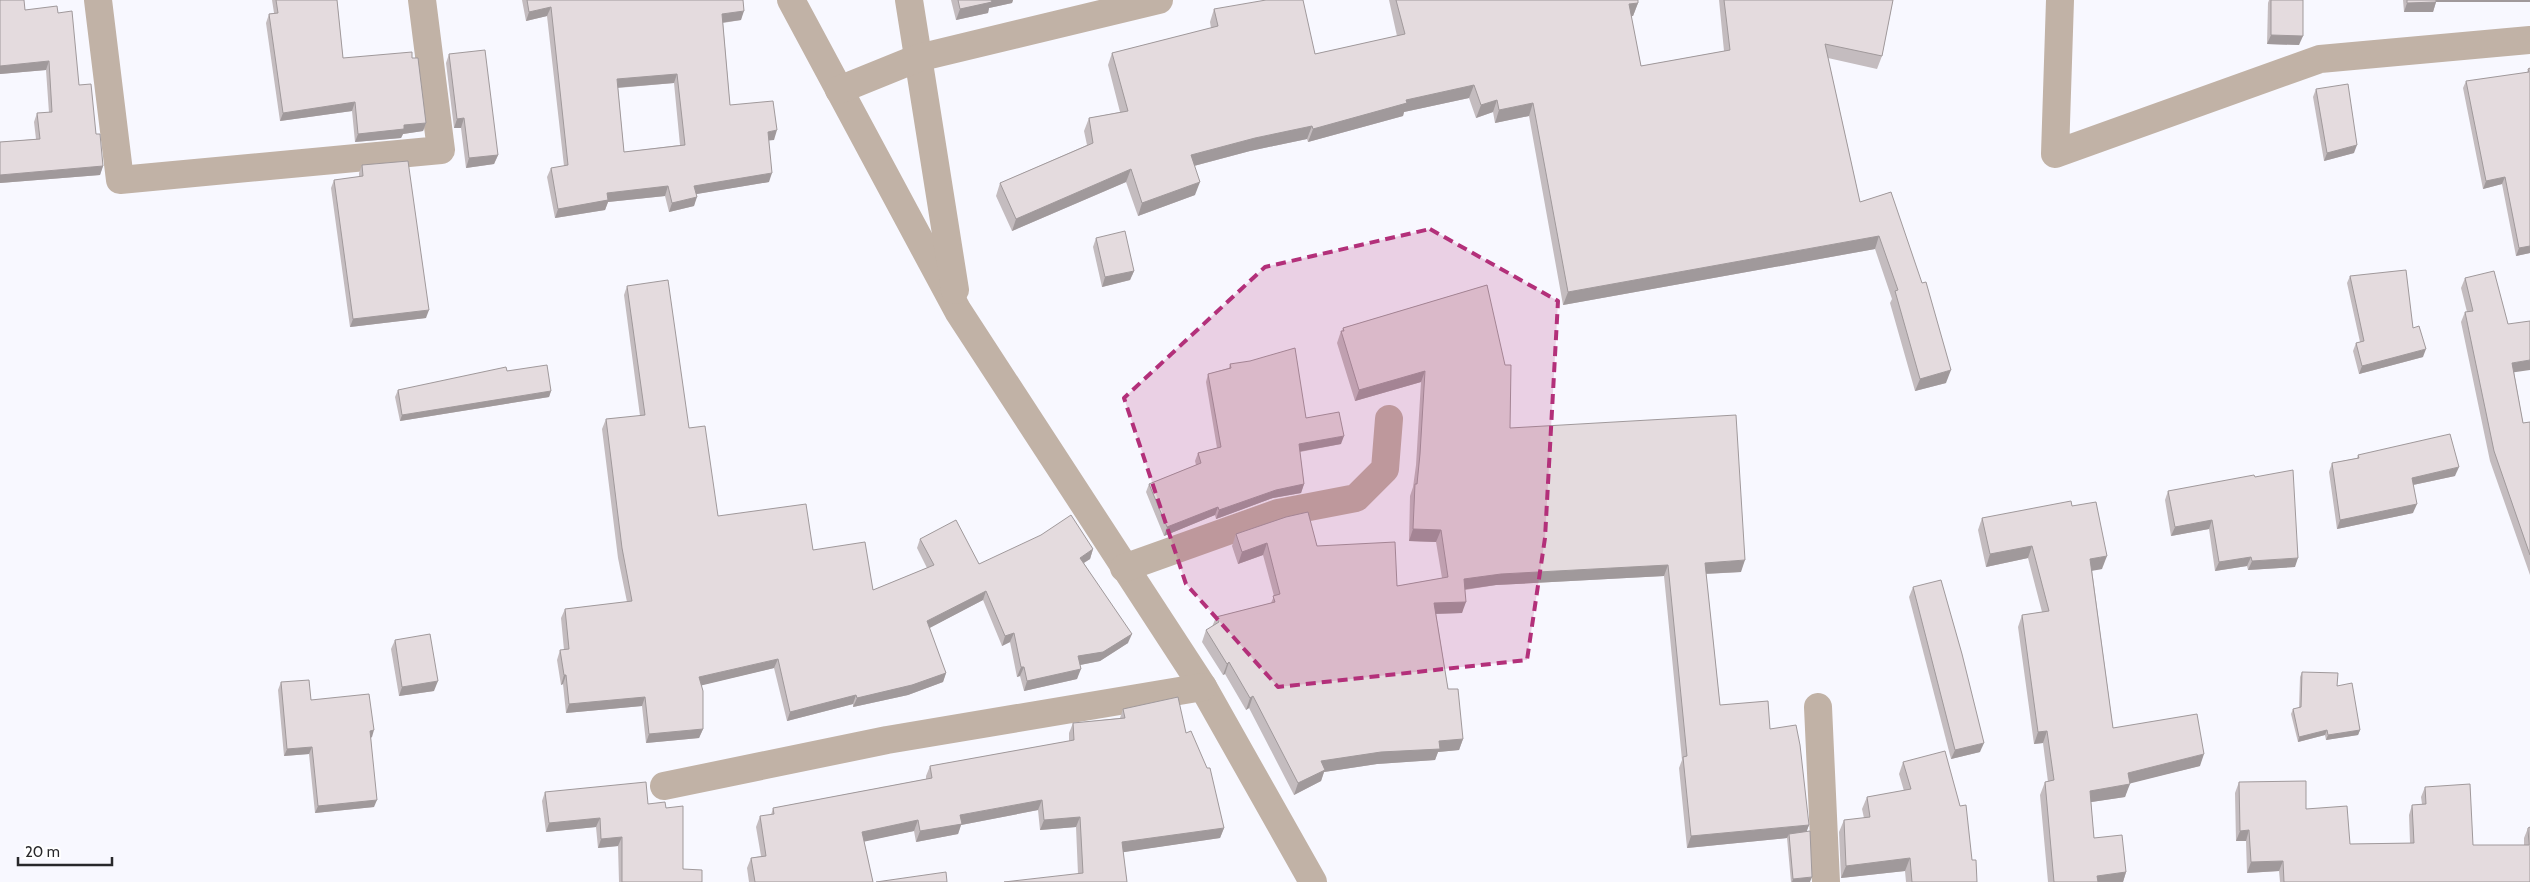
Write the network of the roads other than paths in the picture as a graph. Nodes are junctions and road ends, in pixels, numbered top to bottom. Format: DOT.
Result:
graph roads {
  1 [pos="98,0"];
  2 [pos="422,0"];
  3 [pos="791,0"];
  4 [pos="910,0"];
  5 [pos="1159,0"];
  6 [pos="2060,0"];
  7 [pos="2530,40"];
  8 [pos="918,58"];
  9 [pos="840,90"];
  10 [pos="958,311"];
  11 [pos="1389,419"];
  12 [pos="1124,568"];
  13 [pos="1203,687"];
  14 [pos="1818,707"];
  15 [pos="664,786"];
  16 [pos="1314,882"];
  17 [pos="1826,882"];
  1 -- 2 [label="street"];
  3 -- 9 [label="street"];
  4 -- 8 [label="street"];
  5 -- 8 [label="street"];
  6 -- 7 [label="street"];
  8 -- 9 [label="street"];
  8 -- 10 [label="street"];
  9 -- 10 [label="street"];
  10 -- 12 [label="street"];
  11 -- 12 [label="street"];
  12 -- 13 [label="street"];
  13 -- 15 [label="street"];
  13 -- 16 [label="street"];
  14 -- 17 [label="street"];
}
